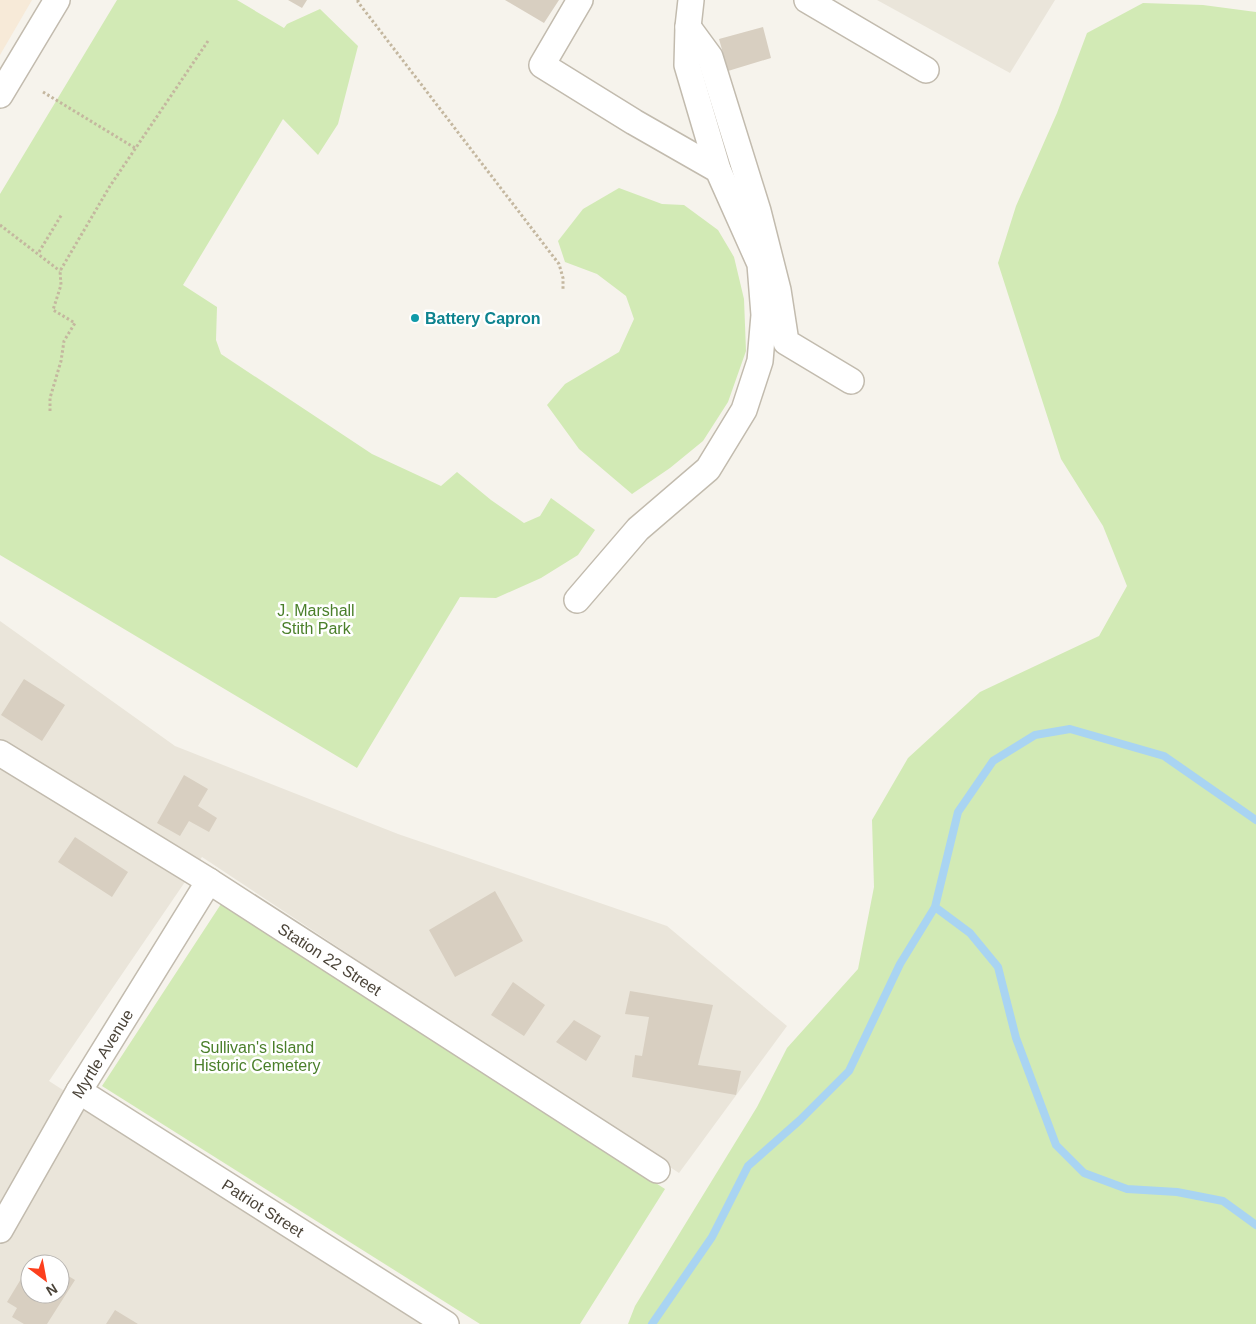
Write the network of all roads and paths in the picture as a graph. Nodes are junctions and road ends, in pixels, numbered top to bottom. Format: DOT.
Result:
graph roads {
  1 [pos="57,0"];
  2 [pos="358,0"];
  3 [pos="580,0"];
  4 [pos="691,0"];
  5 [pos="808,0"];
  6 [pos="688,27"];
  7 [pos="208,41"];
  8 [pos="926,70"];
  9 [pos="43,92"];
  10 [pos="0,95"];
  11 [pos="135,148"];
  12 [pos="718,170"];
  13 [pos="62,214"];
  14 [pos="0,225"];
  15 [pos="39,252"];
  16 [pos="60,271"];
  17 [pos="563,291"];
  18 [pos="851,381"];
  19 [pos="50,411"];
  20 [pos="577,600"];
  21 [pos="0,753"];
  22 [pos="209,881"];
  23 [pos="78,1091"];
  24 [pos="657,1170"];
  25 [pos="0,1230"];
  26 [pos="446,1324"];
  1 -- 10 [label="street"];
  2 -- 17 [label="path"];
  3 -- 12 [label="street"];
  4 -- 6 [label="street"];
  5 -- 8 [label="street"];
  6 -- 12 [label="street"];
  6 -- 18 [label="street"];
  7 -- 11 [label="path"];
  9 -- 11 [label="path"];
  11 -- 16 [label="path"];
  12 -- 20 [label="street"];
  13 -- 15 [label="path"];
  14 -- 15 [label="path"];
  15 -- 16 [label="path"];
  16 -- 19 [label="path"];
  21 -- 22 [label="street, Station 22 Street"];
  22 -- 23 [label="street, Myrtle Avenue"];
  22 -- 24 [label="street, Station 22 Street"];
  23 -- 25 [label="street, Myrtle Avenue"];
  23 -- 26 [label="street, Patriot Street"];
}
